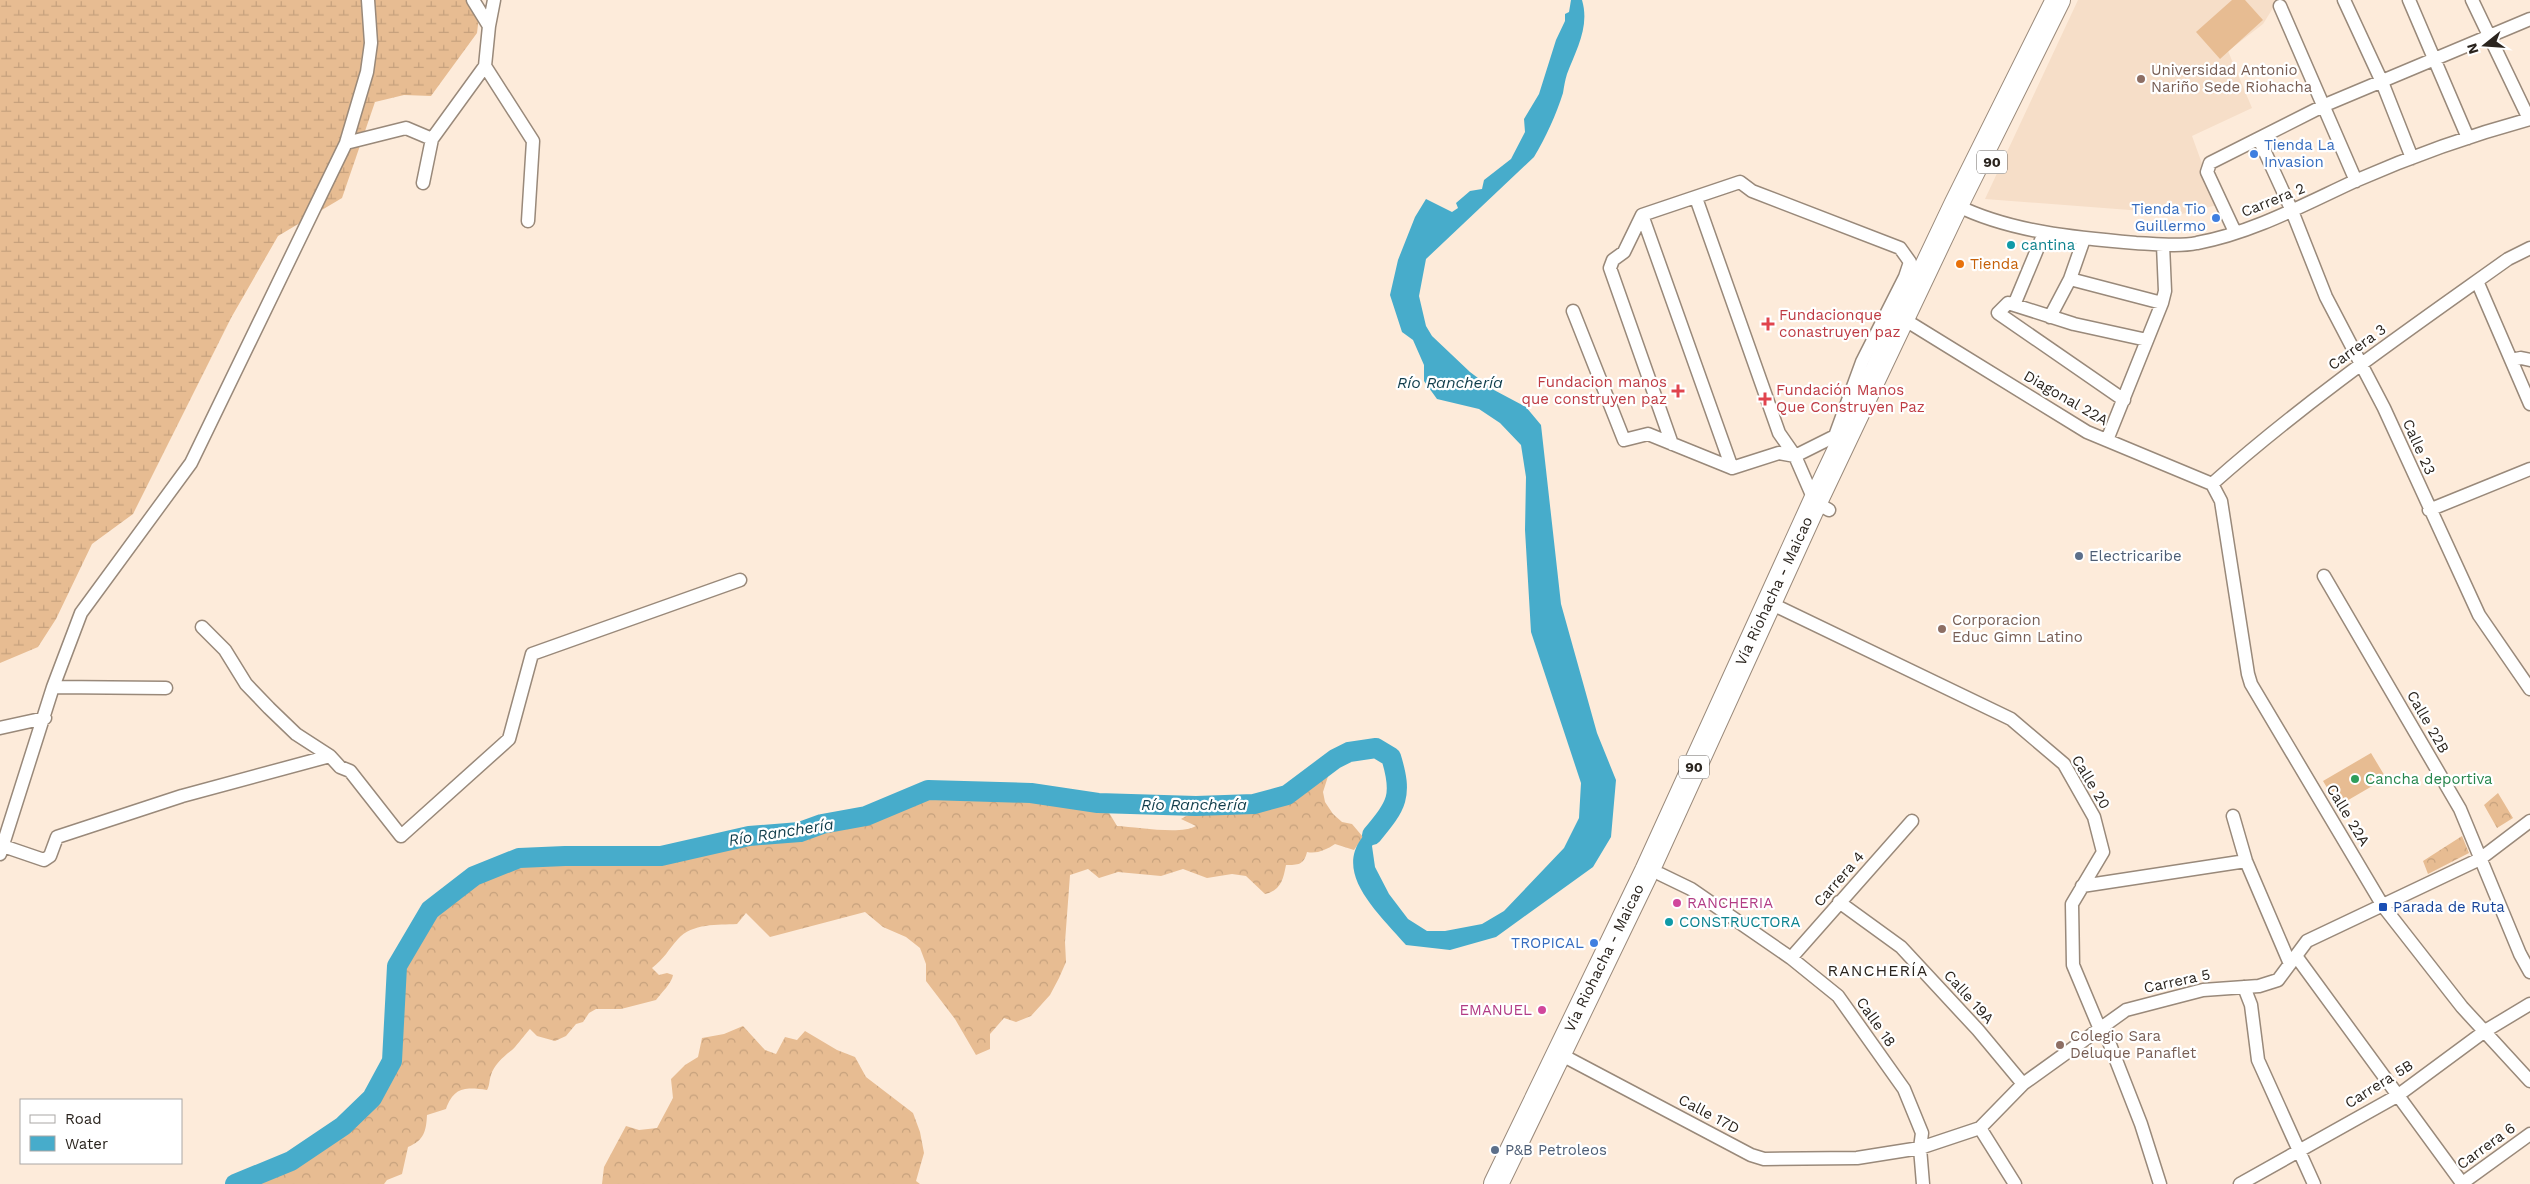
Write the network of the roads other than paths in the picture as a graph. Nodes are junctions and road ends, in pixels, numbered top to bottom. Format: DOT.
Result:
graph roads {
  1 [pos="368,0"];
  2 [pos="473,0"];
  3 [pos="494,0"];
  4 [pos="2058,0"];
  5 [pos="2071,0"];
  6 [pos="2344,0"];
  7 [pos="2409,0"];
  8 [pos="2472,0"];
  9 [pos="2280,6"];
  10 [pos="2530,19"];
  11 [pos="489,26"];
  12 [pos="2488,36"];
  13 [pos="2434,57"];
  14 [pos="485,66"];
  15 [pos="2382,82"];
  16 [pos="2325,105"];
  17 [pos="2529,119"];
  18 [pos="2468,138"];
  19 [pos="432,139"];
  20 [pos="2259,139"];
  21 [pos="346,143"];
  22 [pos="2412,158"];
  23 [pos="2356,181"];
  24 [pos="423,183"];
  25 [pos="1696,198"];
  26 [pos="1962,208"];
  27 [pos="2292,211"];
  28 [pos="1642,215"];
  29 [pos="528,221"];
  30 [pos="2235,232"];
  31 [pos="2044,233"];
  32 [pos="2084,239"];
  33 [pos="2163,245"];
  34 [pos="2530,248"];
  35 [pos="2070,279"];
  36 [pos="2477,281"];
  37 [pos="2162,303"];
  38 [pos="2014,305"];
  39 [pos="1574,311"];
  40 [pos="2050,317"];
  41 [pos="1909,322"];
  42 [pos="2147,340"];
  43 [pos="2511,360"];
  44 [pos="2530,360"];
  45 [pos="2362,363"];
  46 [pos="2124,400"];
  47 [pos="2530,404"];
  48 [pos="2107,440"];
  49 [pos="1672,444"];
  50 [pos="1795,456"];
  51 [pos="1732,468"];
  52 [pos="2530,469"];
  53 [pos="2212,484"];
  54 [pos="1822,506"];
  55 [pos="2429,510"];
  56 [pos="2324,576"];
  57 [pos="740,580"];
  58 [pos="1776,606"];
  59 [pos="202,627"];
  60 [pos="1746,668"];
  61 [pos="2528,681"];
  62 [pos="54,687"];
  63 [pos="166,688"];
  64 [pos="45,718"];
  65 [pos="0,728"];
  66 [pos="330,756"];
  67 [pos="2233,816"];
  68 [pos="1912,821"];
  69 [pos="2530,821"];
  70 [pos="1,850"];
  71 [pos="2480,858"];
  72 [pos="2246,861"];
  73 [pos="1660,874"];
  74 [pos="2082,886"];
  75 [pos="1839,902"];
  76 [pos="2383,906"];
  77 [pos="2525,951"];
  78 [pos="1791,958"];
  79 [pos="2293,960"];
  80 [pos="2530,972"];
  81 [pos="2244,987"];
  82 [pos="2530,1004"];
  83 [pos="2099,1027"];
  84 [pos="2485,1031"];
  85 [pos="1563,1055"];
  86 [pos="2530,1082"];
  87 [pos="2023,1084"];
  88 [pos="2396,1096"];
  89 [pos="1980,1128"];
  90 [pos="2530,1134"];
  91 [pos="1920,1148"];
  92 [pos="2299,1151"];
  93 [pos="1857,1158"];
  94 [pos="1496,1184"];
  95 [pos="1510,1184"];
  96 [pos="1923,1184"];
  97 [pos="2015,1184"];
  98 [pos="2160,1184"];
  99 [pos="2240,1184"];
  100 [pos="2314,1184"];
  101 [pos="2461,1184"];
  1 -- 21 [label="street"];
  2 -- 11 [label="street"];
  3 -- 11 [label="street"];
  4 -- 26 [label="highway, Vía Riohacha - Maicao / 90"];
  5 -- 26 [label="highway, Vía Riohacha - Maicao / 90"];
  6 -- 15 [label="street"];
  7 -- 13 [label="street"];
  8 -- 12 [label="street"];
  9 -- 16 [label="street"];
  10 -- 12 [label="street"];
  11 -- 14 [label="street"];
  12 -- 13 [label="street"];
  12 -- 17 [label="street"];
  13 -- 15 [label="street"];
  13 -- 18 [label="street"];
  14 -- 19 [label="street"];
  14 -- 29 [label="street"];
  15 -- 16 [label="street"];
  15 -- 22 [label="street"];
  16 -- 20 [label="street"];
  16 -- 23 [label="street"];
  17 -- 18 [label="street, Carrera 2"];
  18 -- 22 [label="street, Carrera 2"];
  19 -- 21 [label="street"];
  19 -- 24 [label="street"];
  20 -- 27 [label="street, Calle 23"];
  20 -- 30 [label="street"];
  21 -- 62 [label="street"];
  22 -- 23 [label="street, Carrera 2"];
  23 -- 27 [label="street, Carrera 2"];
  25 -- 28 [label="street"];
  25 -- 50 [label="street"];
  25 -- 50 [label="street"];
  26 -- 31 [label="street, Carrera 2"];
  26 -- 41 [label="highway, Vía Riohacha - Maicao / 90"];
  27 -- 30 [label="street, Carrera 2"];
  27 -- 45 [label="street, Calle 23"];
  28 -- 49 [label="street"];
  28 -- 51 [label="street"];
  30 -- 33 [label="street, Carrera 2"];
  31 -- 32 [label="street, Carrera 2"];
  31 -- 38 [label="street"];
  32 -- 33 [label="street, Carrera 2"];
  32 -- 35 [label="street"];
  33 -- 37 [label="street"];
  34 -- 36 [label="street, Carrera 3"];
  35 -- 37 [label="street"];
  35 -- 40 [label="street"];
  36 -- 43 [label="street"];
  36 -- 45 [label="street, Carrera 3"];
  37 -- 42 [label="street"];
  38 -- 40 [label="street"];
  38 -- 46 [label="street"];
  39 -- 49 [label="street"];
  40 -- 42 [label="street"];
  41 -- 48 [label="street, Diagonal 22A"];
  41 -- 54 [label="highway, Vía Riohacha - Maicao / 90"];
  42 -- 46 [label="street"];
  43 -- 44 [label="street"];
  43 -- 47 [label="street"];
  45 -- 53 [label="street, Carrera 3"];
  45 -- 55 [label="street, Calle 23"];
  46 -- 48 [label="street"];
  48 -- 53 [label="street, Diagonal 22A"];
  49 -- 51 [label="street"];
  50 -- 51 [label="street"];
  50 -- 54 [label="street"];
  52 -- 55 [label="street"];
  53 -- 76 [label="street, Calle 22A"];
  54 -- 58 [label="highway, Vía Riohacha - Maicao / 90"];
  55 -- 61 [label="street, Calle 23"];
  56 -- 71 [label="street, Calle 22B"];
  57 -- 66 [label="street"];
  58 -- 60 [label="highway, Vía Riohacha - Maicao / 90"];
  58 -- 74 [label="street, Calle 20"];
  59 -- 66 [label="street"];
  60 -- 73 [label="highway, Vía Riohacha - Maicao / 90"];
  60 -- 85 [label="highway, Vía Riohacha - Maicao / 90"];
  62 -- 63 [label="street"];
  62 -- 64 [label="street"];
  64 -- 65 [label="street"];
  64 -- 70 [label="street"];
  66 -- 70 [label="street"];
  67 -- 72 [label="street"];
  68 -- 75 [label="street, Carrera 4"];
  69 -- 71 [label="street, Carrera 5"];
  71 -- 76 [label="street, Carrera 5"];
  71 -- 77 [label="street, Calle 22B"];
  72 -- 74 [label="street"];
  72 -- 79 [label="street"];
  73 -- 78 [label="street, Calle 18"];
  73 -- 85 [label="highway, Vía Riohacha - Maicao / 90"];
  74 -- 83 [label="street, Calle 20"];
  75 -- 78 [label="street, Carrera 4"];
  75 -- 87 [label="street, Calle 19A"];
  76 -- 79 [label="street, Carrera 5"];
  76 -- 84 [label="street, Calle 22A"];
  77 -- 80 [label="street, Calle 22B"];
  78 -- 91 [label="street, Calle 18"];
  79 -- 81 [label="street, Carrera 5"];
  79 -- 88 [label="street"];
  81 -- 83 [label="street, Carrera 5"];
  81 -- 92 [label="street"];
  82 -- 84 [label="street, Carrera 5B"];
  83 -- 87 [label="street, Carrera 5"];
  83 -- 98 [label="street, Calle 20"];
  84 -- 86 [label="street, Calle 22A"];
  84 -- 88 [label="street, Carrera 5B"];
  85 -- 93 [label="street, Calle 17D"];
  85 -- 94 [label="highway, Vía Riohacha - Maicao / 90"];
  85 -- 95 [label="highway, Vía Riohacha - Maicao / 90"];
  87 -- 89 [label="street, Carrera 5"];
  88 -- 92 [label="street, Carrera 5B"];
  88 -- 101 [label="street"];
  89 -- 91 [label="street, Carrera 5"];
  89 -- 97 [label="street"];
  90 -- 101 [label="street, Carrera 6"];
  91 -- 93 [label="street, Carrera 5"];
  91 -- 96 [label="street, Calle 18"];
  92 -- 99 [label="street, Carrera 5B"];
  92 -- 100 [label="street"];
}
